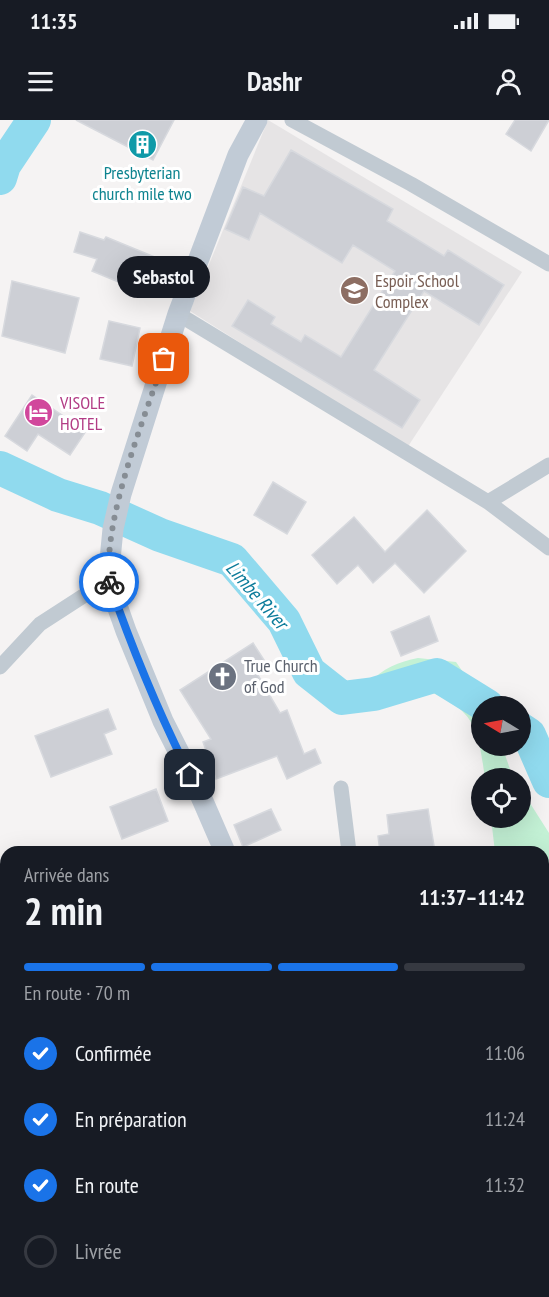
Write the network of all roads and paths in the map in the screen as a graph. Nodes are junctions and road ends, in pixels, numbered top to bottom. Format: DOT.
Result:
graph roads {
  1 [pos="257,120"];
  2 [pos="292,120"];
  3 [pos="549,264"];
  4 [pos="178,314"];
  5 [pos="549,465"];
  6 [pos="488,502"];
  7 [pos="549,548"];
  8 [pos="108,580"];
  9 [pos="0,667"];
  10 [pos="341,788"];
  11 [pos="222,846"];
  12 [pos="348,846"];
  1 -- 4 [label="street"];
  2 -- 3 [label="street"];
  4 -- 6 [label="street"];
  4 -- 8 [label="street"];
  5 -- 6 [label="street"];
  6 -- 7 [label="street"];
  8 -- 9 [label="street"];
  8 -- 11 [label="street"];
  10 -- 12 [label="street"];
}
